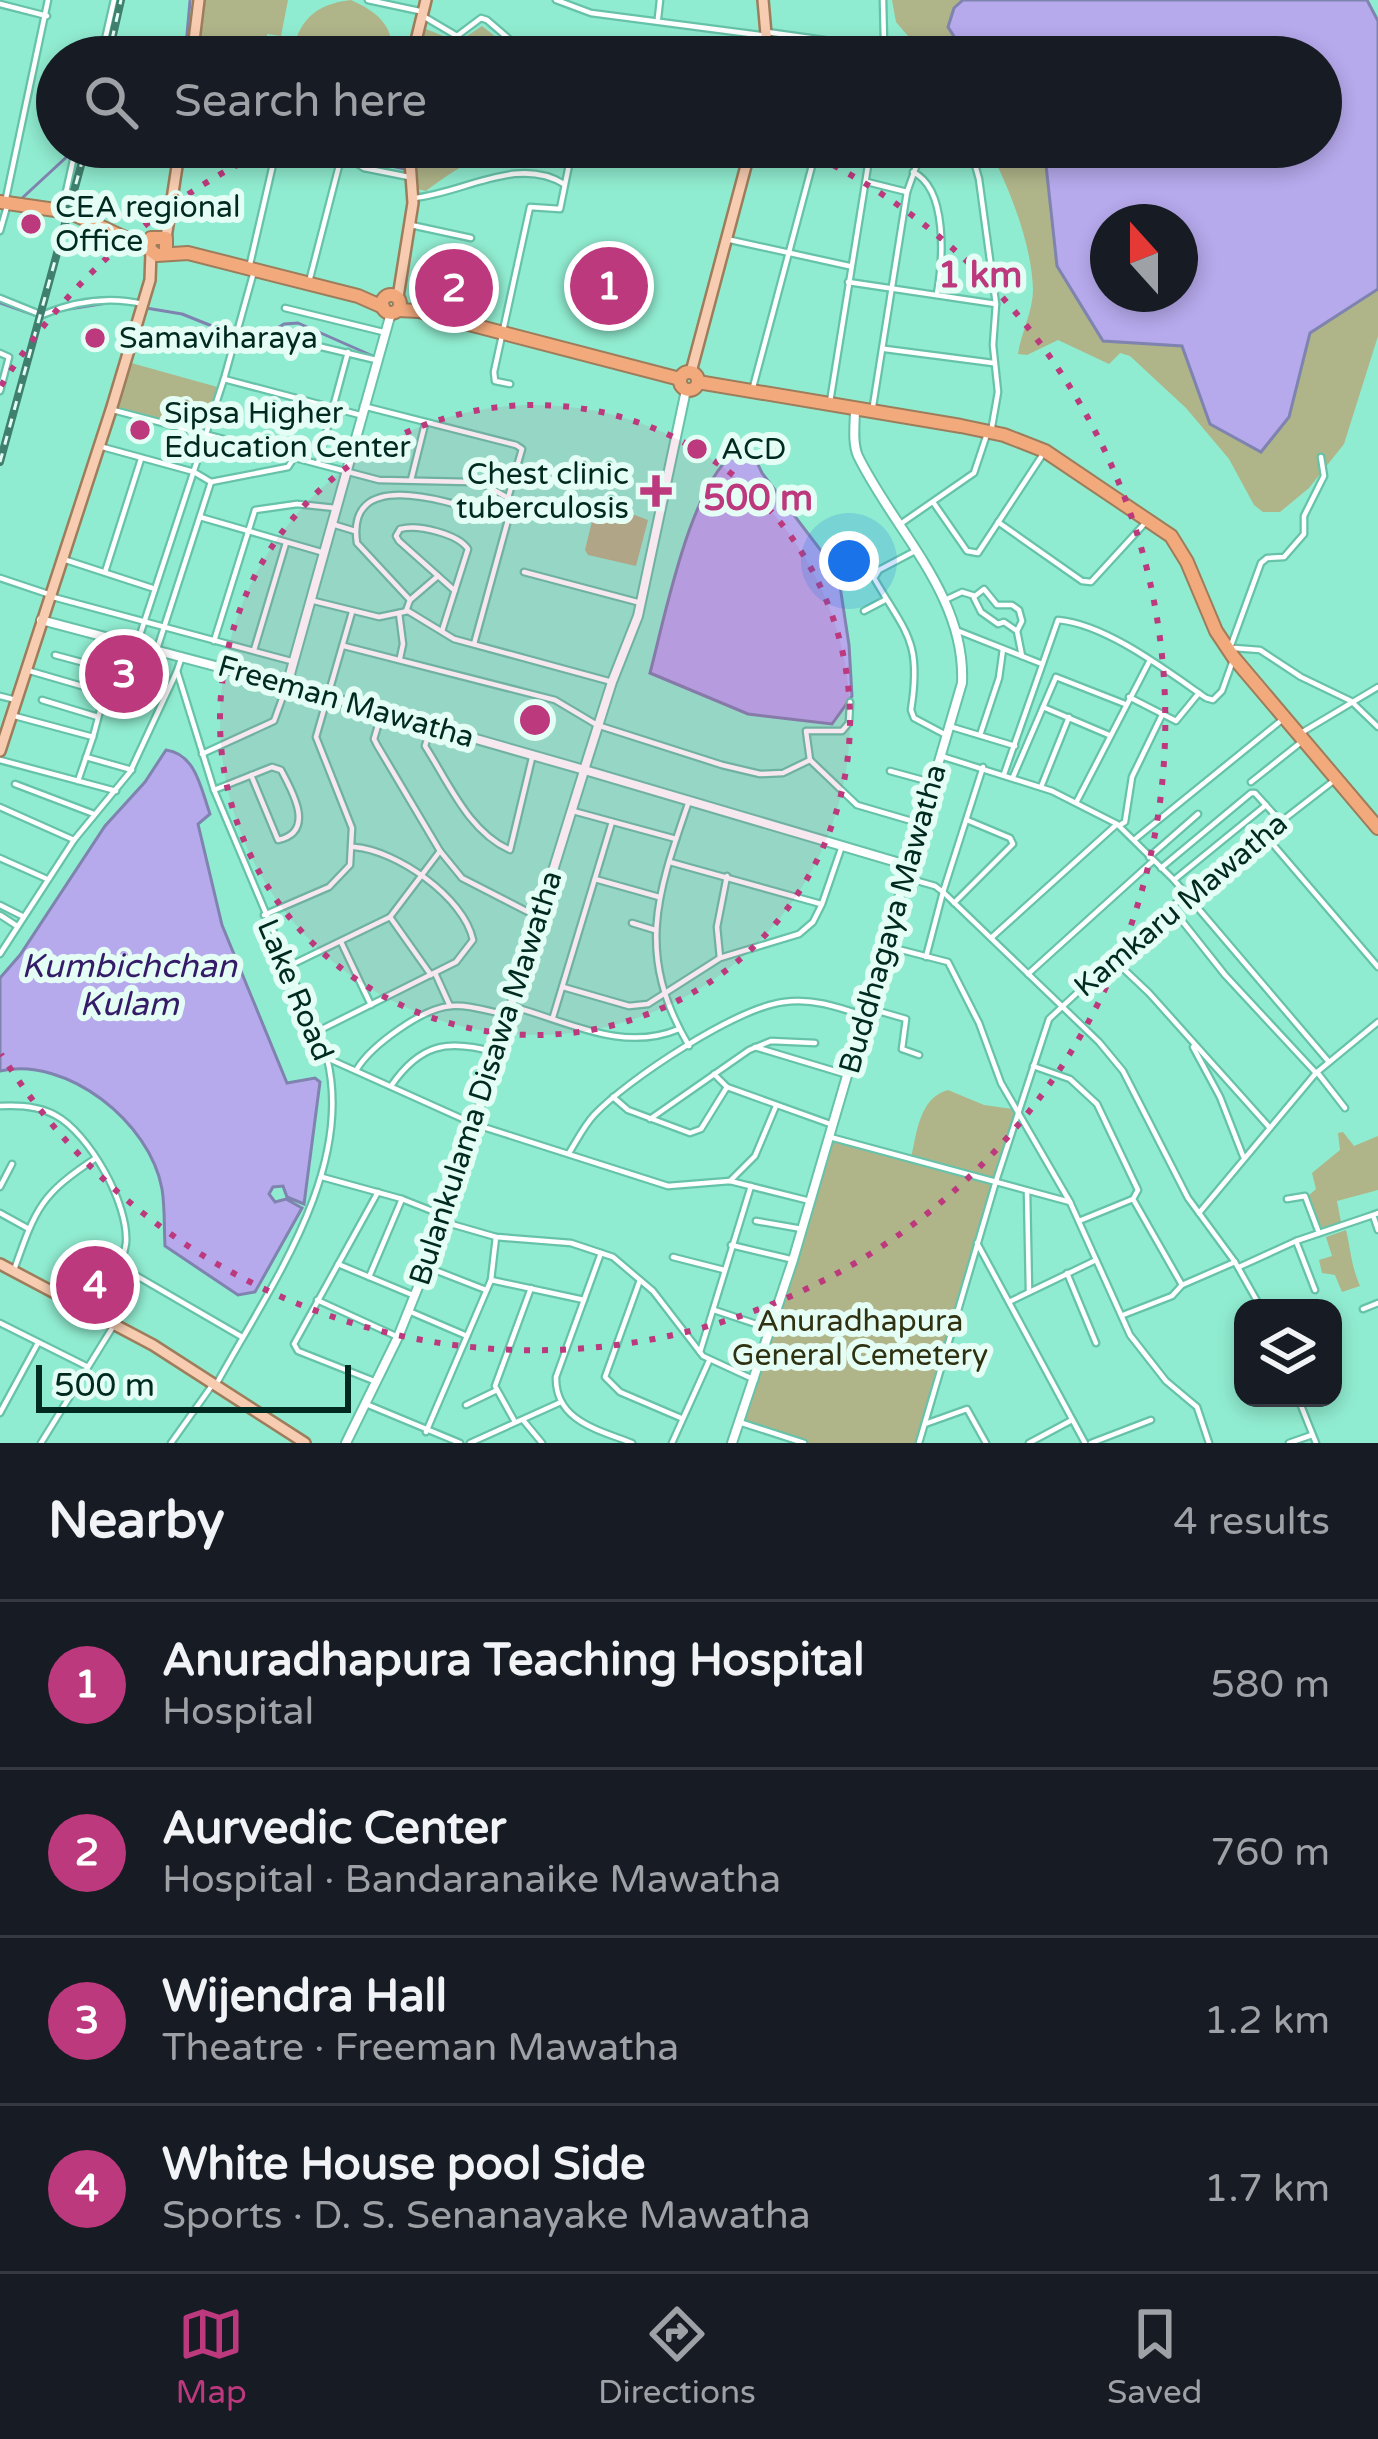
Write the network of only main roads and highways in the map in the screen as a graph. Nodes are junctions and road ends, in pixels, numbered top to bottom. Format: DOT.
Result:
graph roads {
  1 [pos="199,0"];
  2 [pos="763,0"];
  3 [pos="195,36"];
  4 [pos="766,36"];
  5 [pos="176,168"];
  6 [pos="411,168"];
  7 [pos="745,168"];
  8 [pos="4,203"];
  9 [pos="157,245"];
  10 [pos="390,308"];
  11 [pos="689,381"];
  12 [pos="855,409"];
  13 [pos="40,620"];
  14 [pos="287,685"];
  15 [pos="0,755"];
  16 [pos="584,770"];
  17 [pos="1378,828"];
  18 [pos="910,866"];
  19 [pos="0,1264"];
  20 [pos="305,1443"];
  21 [pos="346,1443"];
  22 [pos="732,1443"];
  1 -- 3 [label="main road"];
  2 -- 4 [label="main road"];
  5 -- 9 [label="main road"];
  6 -- 10 [label="main road"];
  7 -- 11 [label="main road"];
  8 -- 9 [label="highway"];
  9 -- 10 [label="highway"];
  9 -- 13 [label="main road"];
  10 -- 11 [label="highway"];
  10 -- 14 [label="main road"];
  11 -- 12 [label="highway"];
  11 -- 16 [label="main road, Bulankulama Disawa Mawatha"];
  12 -- 17 [label="highway"];
  12 -- 18 [label="main road, Buddhagaya Mawatha"];
  13 -- 14 [label="main road, Freeman Mawatha"];
  13 -- 15 [label="main road"];
  14 -- 16 [label="main road, Freeman Mawatha"];
  16 -- 18 [label="main road, Freeman Mawatha"];
  16 -- 21 [label="main road, Bulankulama Disawa Mawatha"];
  18 -- 22 [label="main road, Buddhagaya Mawatha"];
  19 -- 20 [label="main road"];
}
